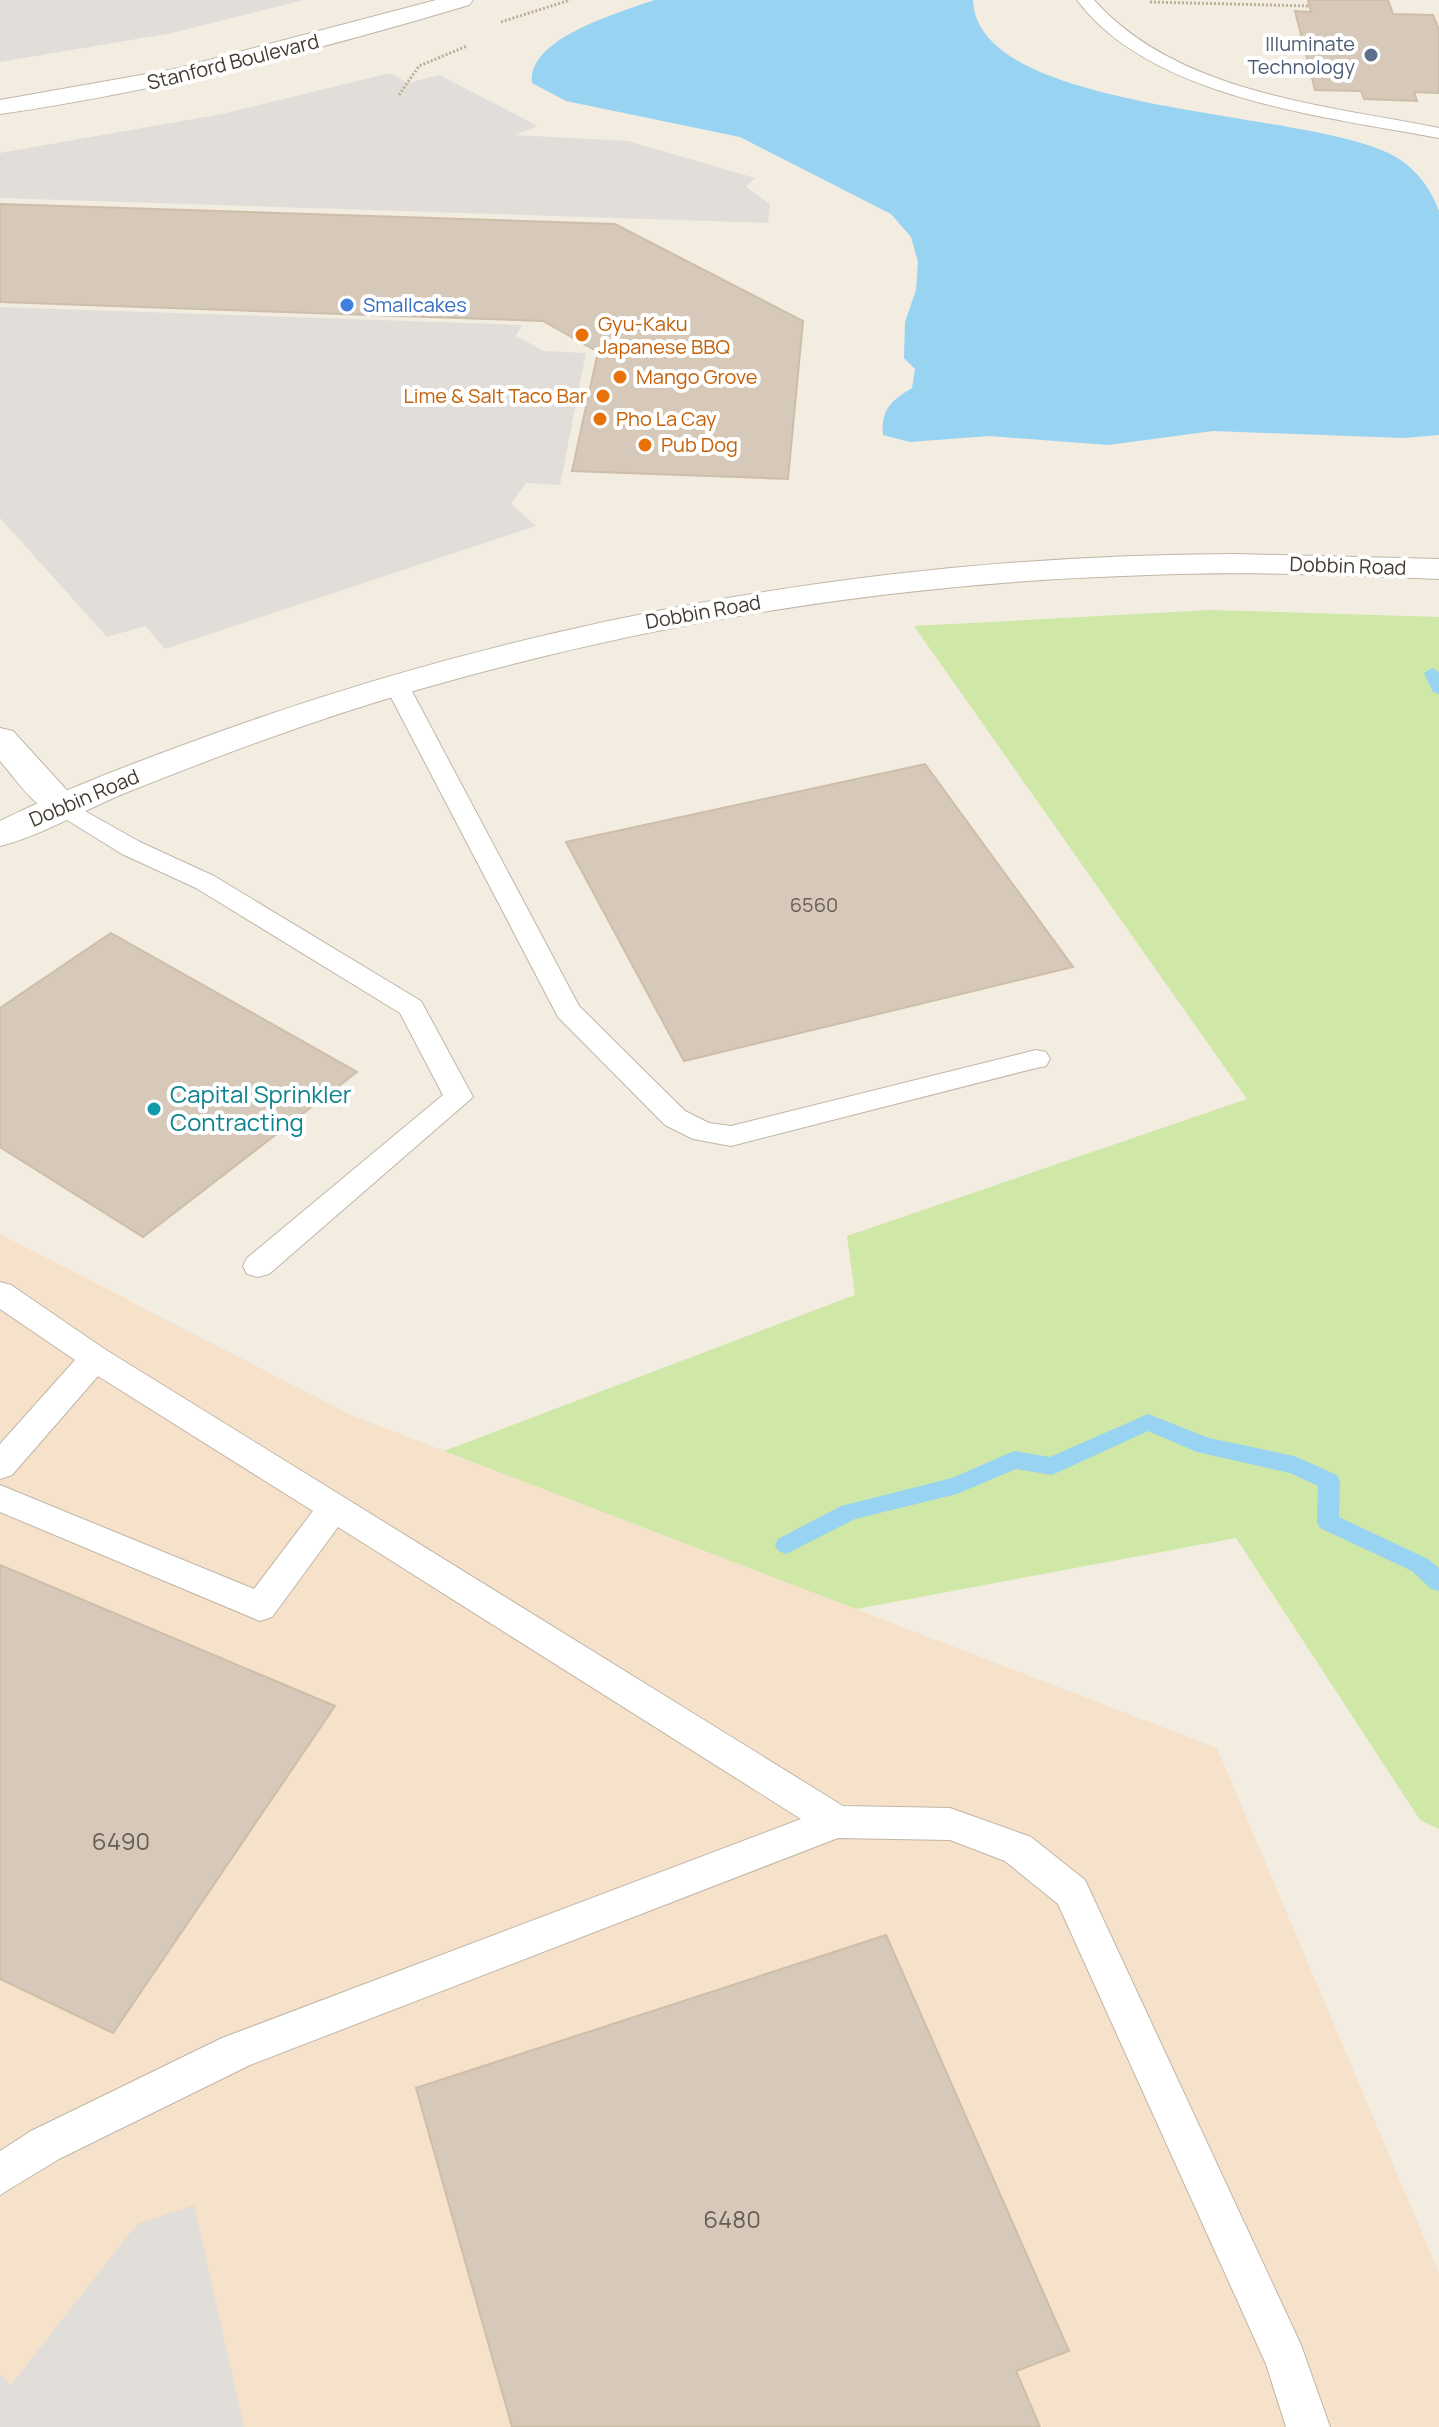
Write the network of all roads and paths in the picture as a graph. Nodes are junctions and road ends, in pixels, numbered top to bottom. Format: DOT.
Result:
graph roads {
  1 [pos="461,0"];
  2 [pos="1085,0"];
  3 [pos="1136,2"];
  4 [pos="1310,6"];
  5 [pos="0,107"];
  6 [pos="1439,133"];
  7 [pos="1439,569"];
  8 [pos="395,682"];
  9 [pos="0,739"];
  10 [pos="60,805"];
  11 [pos="0,835"];
  12 [pos="1036,1059"];
  13 [pos="258,1266"];
  14 [pos="0,1293"];
  15 [pos="95,1358"];
  16 [pos="0,1466"];
  17 [pos="0,1498"];
  18 [pos="335,1506"];
  19 [pos="837,1822"];
  20 [pos="0,2175"];
  21 [pos="1308,2427"];
  1 -- 5 [label="street, Stanford Boulevard"];
  2 -- 6 [label="lane"];
  3 -- 4 [label="path"];
  7 -- 8 [label="street, Dobbin Road"];
  8 -- 10 [label="street, Dobbin Road"];
  8 -- 12 [label="lane"];
  9 -- 10 [label="street"];
  10 -- 11 [label="street, Dobbin Road"];
  10 -- 13 [label="lane"];
  14 -- 15 [label="lane"];
  15 -- 16 [label="lane"];
  15 -- 18 [label="lane"];
  17 -- 18 [label="lane"];
  18 -- 19 [label="lane"];
  19 -- 20 [label="lane"];
  19 -- 21 [label="lane"];
}
